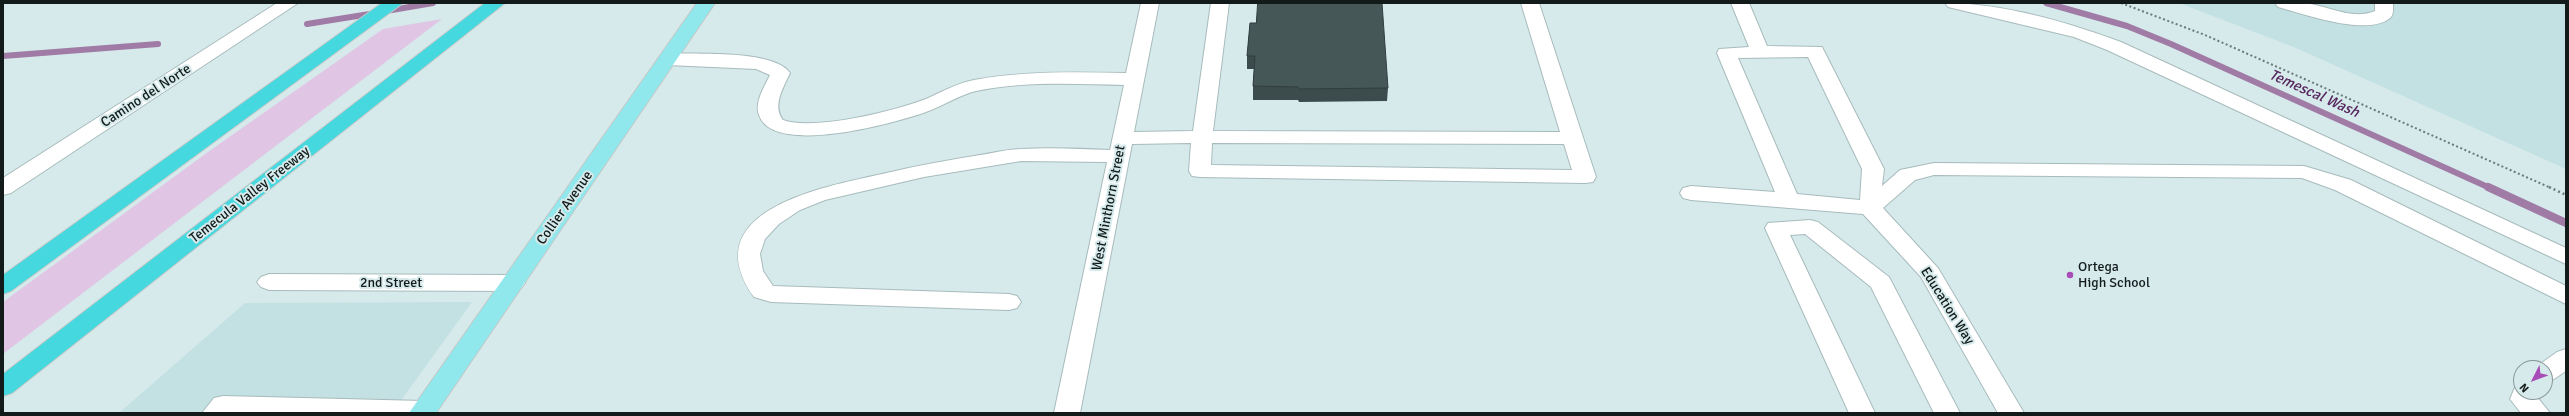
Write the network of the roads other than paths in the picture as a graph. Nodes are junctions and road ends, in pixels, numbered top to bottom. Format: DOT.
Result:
graph roads {
  1 [pos="289,3"];
  2 [pos="394,3"];
  3 [pos="706,3"];
  4 [pos="1150,3"];
  5 [pos="1220,3"];
  6 [pos="1530,3"];
  7 [pos="1740,3"];
  8 [pos="1954,3"];
  9 [pos="2284,3"];
  10 [pos="2384,3"];
  11 [pos="490,8"];
  12 [pos="1760,52"];
  13 [pos="668,59"];
  14 [pos="1135,79"];
  15 [pos="1202,137"];
  16 [pos="1573,138"];
  17 [pos="1121,147"];
  18 [pos="3,188"];
  19 [pos="1691,193"];
  20 [pos="1789,200"];
  21 [pos="1870,208"];
  22 [pos="2566,257"];
  23 [pos="269,282"];
  24 [pos="513,283"];
  25 [pos="3,286"];
  26 [pos="2566,296"];
  27 [pos="1009,302"];
  28 [pos="2566,358"];
  29 [pos="2553,367"];
  30 [pos="3,387"];
  31 [pos="2524,400"];
  32 [pos="423,412"];
  33 [pos="216,413"];
  34 [pos="1067,413"];
  35 [pos="1862,413"];
  36 [pos="1947,413"];
  37 [pos="2011,413"];
  38 [pos="2537,413"];
  1 -- 18 [label="street, Camino del Norte"];
  2 -- 25 [label="highway"];
  3 -- 13 [label="main road, Collier Avenue"];
  4 -- 14 [label="street, West Minthorn Street"];
  5 -- 15 [label="street"];
  6 -- 16 [label="street"];
  7 -- 12 [label="street"];
  8 -- 22 [label="street"];
  9 -- 10 [label="street"];
  11 -- 30 [label="highway, Temecula Valley Freeway"];
  12 -- 20 [label="street"];
  12 -- 21 [label="street"];
  13 -- 14 [label="street"];
  13 -- 24 [label="main road, Collier Avenue"];
  14 -- 17 [label="street, West Minthorn Street"];
  15 -- 16 [label="street"];
  15 -- 16 [label="street"];
  15 -- 17 [label="street"];
  17 -- 27 [label="street"];
  17 -- 34 [label="street, West Minthorn Street"];
  19 -- 20 [label="street"];
  20 -- 21 [label="street"];
  21 -- 26 [label="street"];
  21 -- 37 [label="street, Education Way"];
  23 -- 24 [label="street, 2nd Street"];
  24 -- 32 [label="main road, Collier Avenue"];
  28 -- 29 [label="street"];
  31 -- 38 [label="street"];
  32 -- 33 [label="street"];
  35 -- 36 [label="street"];
}
